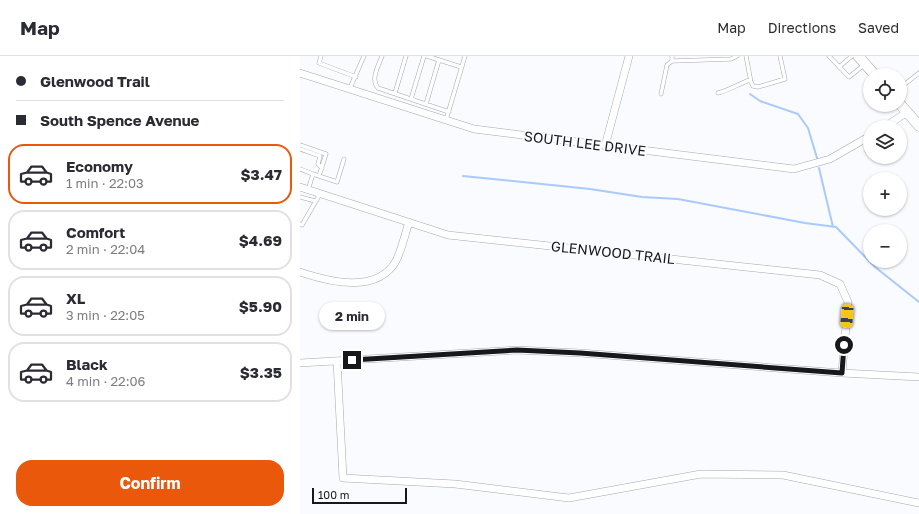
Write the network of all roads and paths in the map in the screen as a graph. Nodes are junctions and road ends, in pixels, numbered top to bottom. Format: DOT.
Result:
graph roads {
  1 [pos="321,56"];
  2 [pos="364,56"];
  3 [pos="382,56"];
  4 [pos="406,56"];
  5 [pos="424,56"];
  6 [pos="427,56"];
  7 [pos="465,56"];
  8 [pos="629,56"];
  9 [pos="672,56"];
  10 [pos="736,56"];
  11 [pos="746,56"];
  12 [pos="780,56"];
  13 [pos="829,56"];
  14 [pos="852,56"];
  15 [pos="858,56"];
  16 [pos="439,60"];
  17 [pos="672,61"];
  18 [pos="865,64"];
  19 [pos="461,67"];
  20 [pos="839,67"];
  21 [pos="869,68"];
  22 [pos="300,73"];
  23 [pos="919,73"];
  24 [pos="356,77"];
  25 [pos="750,80"];
  26 [pos="907,83"];
  27 [pos="350,88"];
  28 [pos="718,92"];
  29 [pos="395,93"];
  30 [pos="661,94"];
  31 [pos="411,99"];
  32 [pos="426,104"];
  33 [pos="449,112"];
  34 [pos="907,112"];
  35 [pos="446,120"];
  36 [pos="895,120"];
  37 [pos="919,126"];
  38 [pos="863,140"];
  39 [pos="300,145"];
  40 [pos="606,146"];
  41 [pos="300,149"];
  42 [pos="344,159"];
  43 [pos="322,168"];
  44 [pos="300,169"];
  45 [pos="313,174"];
  46 [pos="319,176"];
  47 [pos="300,187"];
  48 [pos="308,190"];
  49 [pos="320,194"];
  50 [pos="300,197"];
  51 [pos="315,202"];
  52 [pos="409,222"];
  53 [pos="300,224"];
  54 [pos="300,272"];
  55 [pos="337,361"];
  56 [pos="300,363"];
  57 [pos="842,373"];
  58 [pos="919,377"];
  59 [pos="919,503"];
  1 -- 24 [label="lane"];
  2 -- 24 [label="lane"];
  3 -- 29 [label="lane"];
  4 -- 29 [label="lane"];
  5 -- 31 [label="lane"];
  6 -- 16 [label="lane"];
  7 -- 19 [label="lane"];
  8 -- 40 [label="street"];
  9 -- 17 [label="lane"];
  10 -- 17 [label="lane"];
  11 -- 25 [label="lane"];
  12 -- 25 [label="lane"];
  13 -- 20 [label="lane"];
  14 -- 20 [label="lane"];
  15 -- 18 [label="street"];
  16 -- 19 [label="lane"];
  16 -- 32 [label="lane"];
  17 -- 30 [label="lane"];
  18 -- 20 [label="lane"];
  18 -- 21 [label="street"];
  19 -- 33 [label="lane"];
  22 -- 27 [label="street, SOUTH LEE DRIVE"];
  23 -- 26 [label="lane"];
  24 -- 27 [label="lane"];
  25 -- 28 [label="lane"];
  27 -- 35 [label="street, SOUTH LEE DRIVE"];
  29 -- 31 [label="lane"];
  31 -- 32 [label="lane"];
  32 -- 33 [label="lane"];
  33 -- 35 [label="lane"];
  34 -- 36 [label="street"];
  34 -- 37 [label="street"];
  35 -- 40 [label="street, SOUTH LEE DRIVE"];
  38 -- 40 [label="street, SOUTH LEE DRIVE"];
  39 -- 43 [label="lane"];
  41 -- 43 [label="lane"];
  42 -- 46 [label="lane"];
  43 -- 46 [label="lane"];
  44 -- 45 [label="lane"];
  45 -- 46 [label="lane"];
  45 -- 48 [label="lane"];
  47 -- 48 [label="street, GLENWOOD TRAIL"];
  48 -- 49 [label="street, GLENWOOD TRAIL"];
  49 -- 51 [label="lane"];
  49 -- 52 [label="street, GLENWOOD TRAIL"];
  50 -- 51 [label="lane"];
  51 -- 53 [label="lane"];
  52 -- 54 [label="street"];
  52 -- 57 [label="street, GLENWOOD TRAIL"];
  55 -- 56 [label="street"];
  55 -- 57 [label="street"];
  55 -- 59 [label="street"];
  57 -- 58 [label="street"];
}
